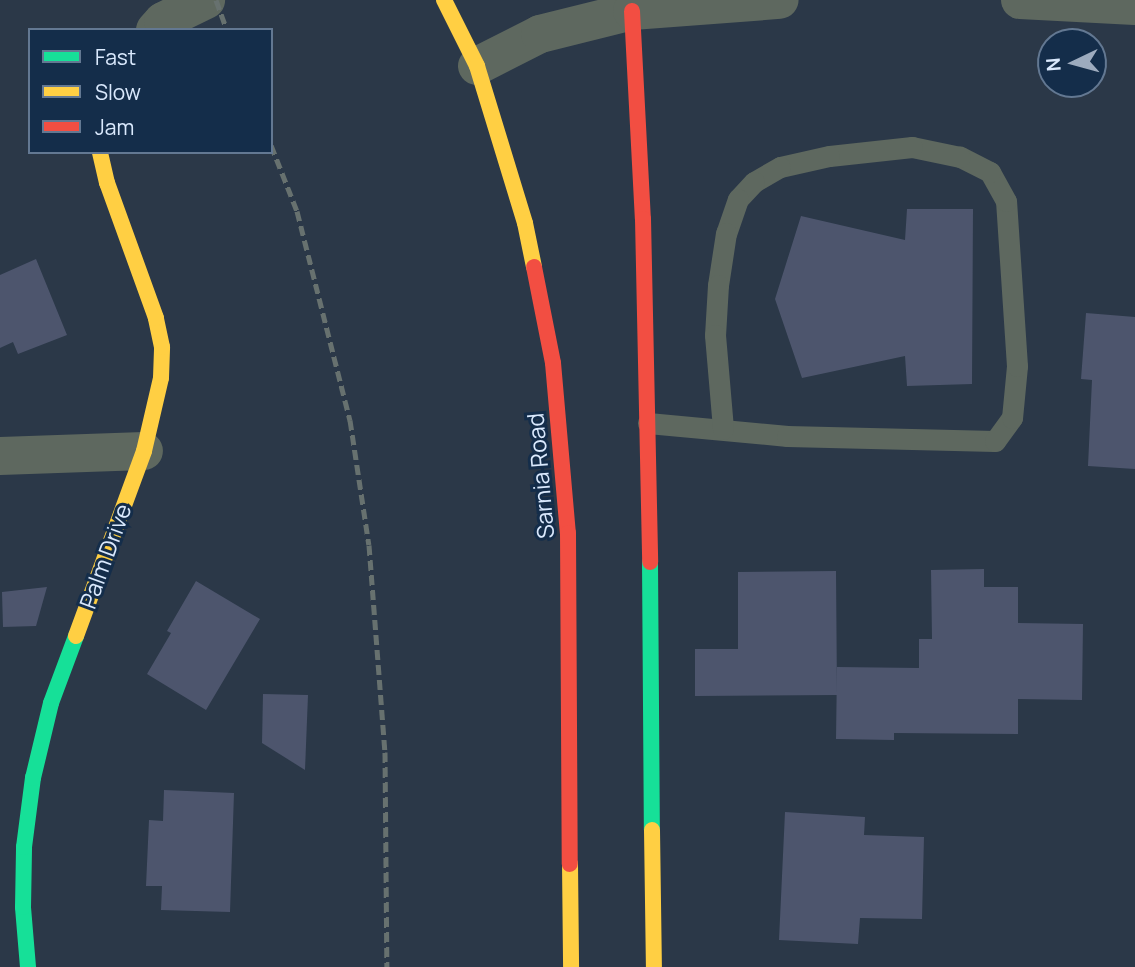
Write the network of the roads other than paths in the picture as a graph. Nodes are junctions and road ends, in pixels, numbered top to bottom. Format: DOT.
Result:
graph roads {
  1 [pos="206,0"];
  2 [pos="444,0"];
  3 [pos="780,0"];
  4 [pos="1020,0"];
  5 [pos="1135,6"];
  6 [pos="632,11"];
  7 [pos="157,28"];
  8 [pos="477,66"];
  9 [pos="100,154"];
  10 [pos="648,423"];
  11 [pos="723,429"];
  12 [pos="144,451"];
  13 [pos="0,456"];
  14 [pos="27,967"];
  15 [pos="571,967"];
  16 [pos="654,967"];
  1 -- 7 [label="street"];
  2 -- 8 [label="street, Sarnia Road"];
  3 -- 6 [label="street"];
  4 -- 5 [label="street"];
  6 -- 8 [label="street"];
  6 -- 10 [label="street"];
  8 -- 15 [label="street, Sarnia Road"];
  9 -- 12 [label="street, Palm Drive"];
  10 -- 11 [label="lane"];
  10 -- 16 [label="street"];
  11 -- 11 [label="lane"];
  12 -- 13 [label="street"];
  12 -- 14 [label="street, Palm Drive"];
}
